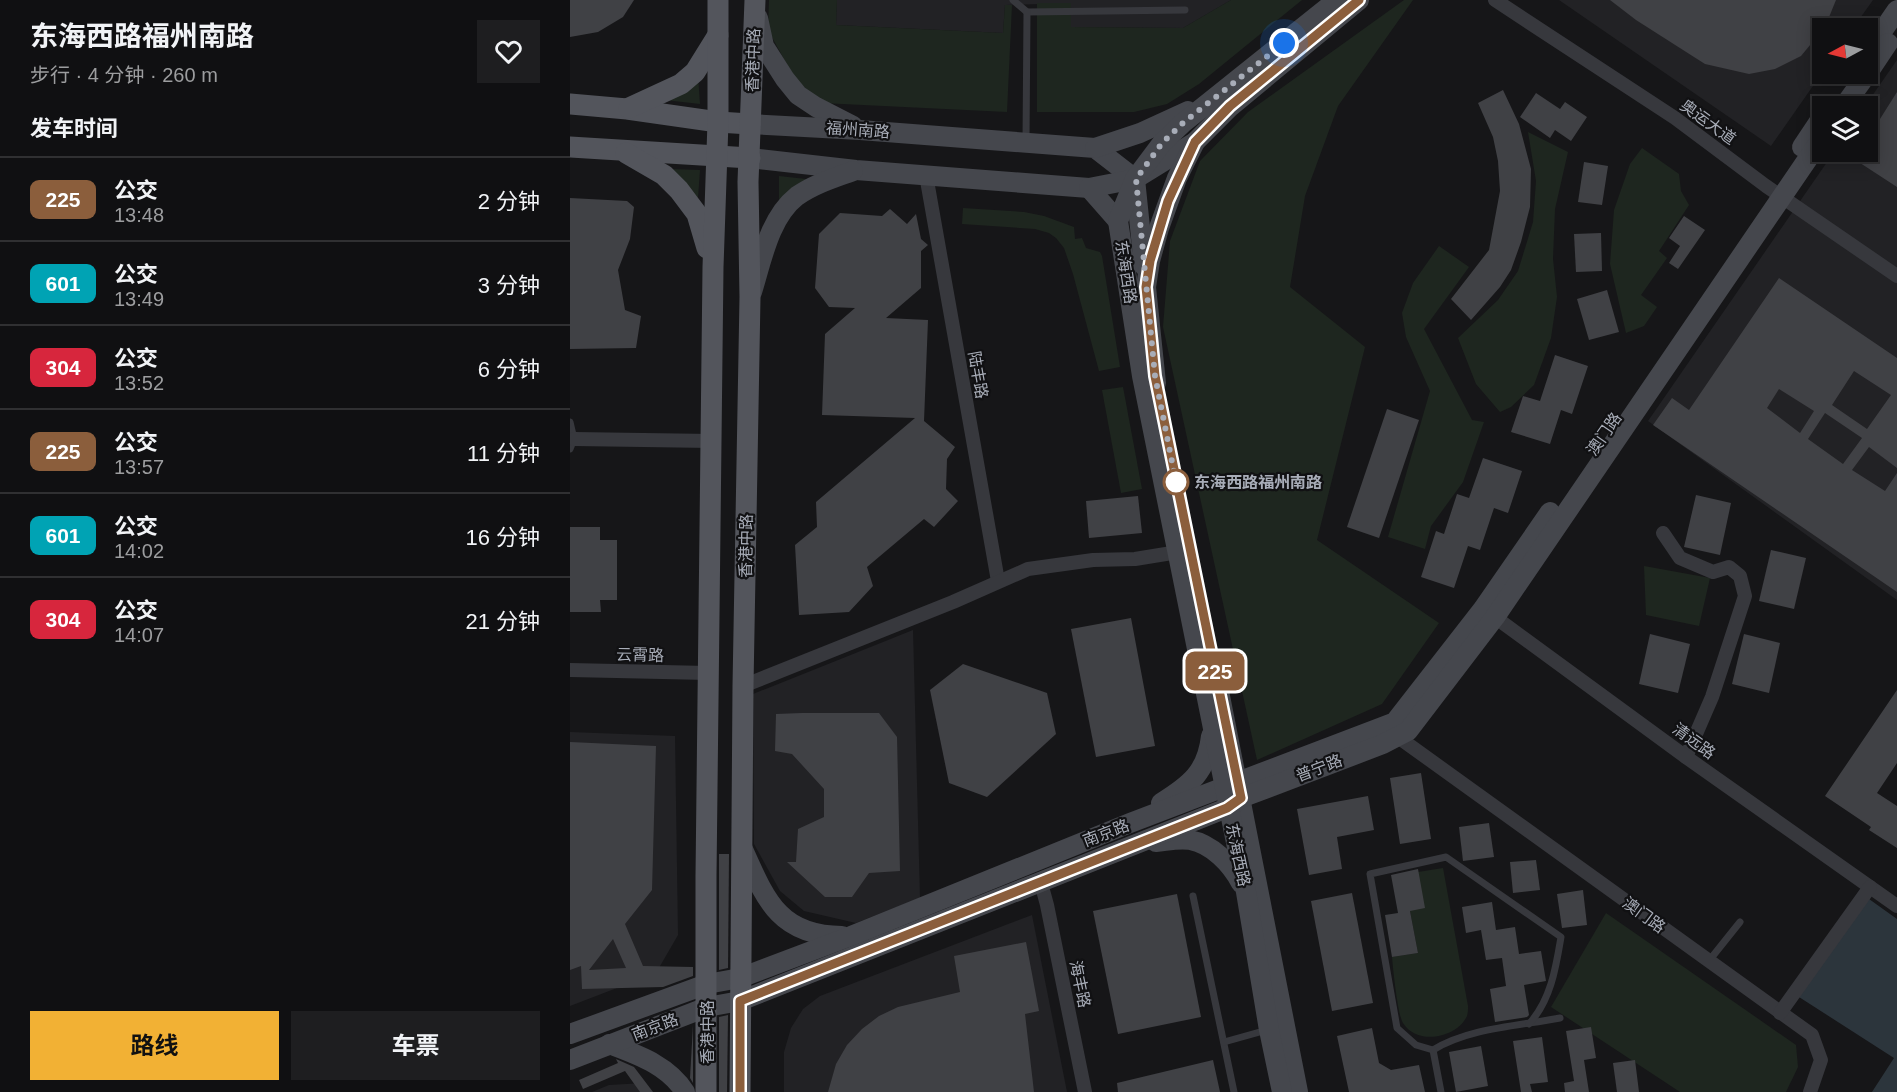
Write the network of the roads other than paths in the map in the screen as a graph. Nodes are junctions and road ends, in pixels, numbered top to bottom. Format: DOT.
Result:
graph roads {
  1 [pos="718,0"];
  2 [pos="755,0"];
  3 [pos="1013,0"];
  4 [pos="1336,0"];
  5 [pos="1359,0"];
  6 [pos="1495,0"];
  7 [pos="1185,10"];
  8 [pos="1897,10"];
  9 [pos="1027,12"];
  10 [pos="1897,30"];
  11 [pos="718,35"];
  12 [pos="1878,38"];
  13 [pos="1878,57"];
  14 [pos="1212,100"];
  15 [pos="570,104"];
  16 [pos="627,109"];
  17 [pos="718,122"];
  18 [pos="750,124"];
  19 [pos="861,130"];
  20 [pos="1812,134"];
  21 [pos="1195,142"];
  22 [pos="1026,144"];
  23 [pos="570,147"];
  24 [pos="1095,148"];
  25 [pos="1812,150"];
  26 [pos="622,151"];
  27 [pos="717,155"];
  28 [pos="750,158"];
  29 [pos="856,170"];
  30 [pos="926,175"];
  31 [pos="1136,179"];
  32 [pos="1089,188"];
  33 [pos="1777,193"];
  34 [pos="1118,221"];
  35 [pos="713,267"];
  36 [pos="1897,276"];
  37 [pos="1146,287"];
  38 [pos="750,297"];
  39 [pos="570,422"];
  40 [pos="712,441"];
  41 [pos="572,444"];
  42 [pos="1663,532"];
  43 [pos="1178,552"];
  44 [pos="998,581"];
  45 [pos="1489,613"];
  46 [pos="570,670"];
  47 [pos="708,673"];
  48 [pos="743,686"];
  49 [pos="1212,725"];
  50 [pos="1391,733"];
  51 [pos="1686,757"];
  52 [pos="1233,794"];
  53 [pos="1130,823"];
  54 [pos="1138,844"];
  55 [pos="742,847"];
  56 [pos="1041,883"];
  57 [pos="1870,888"];
  58 [pos="1246,892"];
  59 [pos="1193,896"];
  60 [pos="1892,902"];
  61 [pos="1740,922"];
  62 [pos="851,936"];
  63 [pos="1708,962"];
  64 [pos="740,978"];
  65 [pos="707,984"];
  66 [pos="740,1001"];
  67 [pos="707,1007"];
  68 [pos="1780,1013"];
  69 [pos="1560,1017"];
  70 [pos="1529,1024"];
  71 [pos="1269,1030"];
  72 [pos="570,1034"];
  73 [pos="1224,1042"];
  74 [pos="609,1044"];
  75 [pos="1433,1050"];
  76 [pos="570,1060"];
  77 [pos="685,1092"];
  78 [pos="706,1092"];
  79 [pos="740,1092"];
  80 [pos="1085,1092"];
  81 [pos="1234,1092"];
  82 [pos="1282,1092"];
  83 [pos="1298,1092"];
  84 [pos="1441,1092"];
  85 [pos="1810,1092"];
  1 -- 11 [label="main road, 香港中路"];
  2 -- 18 [label="main road, 香港中路"];
  2 -- 19 [label="main road"];
  3 -- 9 [label="lane"];
  4 -- 14 [label="main road, 东海西路"];
  5 -- 21 [label="main road, 东海西路"];
  6 -- 33 [label="street, 奥运大道"];
  7 -- 9 [label="lane"];
  8 -- 12 [label="main road"];
  9 -- 22 [label="lane"];
  10 -- 13 [label="main road"];
  11 -- 16 [label="main road"];
  11 -- 17 [label="main road, 香港中路"];
  14 -- 24 [label="main road"];
  14 -- 31 [label="main road, 东海西路"];
  15 -- 16 [label="main road, 福州南路"];
  16 -- 17 [label="main road, 福州南路"];
  17 -- 18 [label="main road, 福州南路"];
  17 -- 27 [label="main road, 香港中路"];
  18 -- 19 [label="main road, 福州南路"];
  18 -- 28 [label="main road, 香港中路"];
  19 -- 22 [label="main road, 福州南路"];
  20 -- 33 [label="main road, 澳门路"];
  21 -- 31 [label="main road"];
  21 -- 37 [label="main road, 东海西路"];
  22 -- 24 [label="main road, 福州南路"];
  23 -- 26 [label="main road"];
  24 -- 31 [label="main road"];
  25 -- 33 [label="main road, 澳门路"];
  26 -- 27 [label="main road"];
  26 -- 35 [label="main road"];
  27 -- 28 [label="main road"];
  27 -- 35 [label="main road, 香港中路"];
  28 -- 29 [label="main road"];
  28 -- 38 [label="main road, 香港中路"];
  29 -- 30 [label="main road"];
  29 -- 38 [label="main road"];
  30 -- 32 [label="main road"];
  30 -- 44 [label="street, 陆丰路"];
  31 -- 32 [label="main road"];
  31 -- 34 [label="main road, 东海西路"];
  31 -- 37 [label="main road"];
  32 -- 34 [label="main road"];
  33 -- 36 [label="street, 奥运大道"];
  33 -- 45 [label="main road, 澳门路"];
  34 -- 43 [label="main road, 东海西路"];
  35 -- 40 [label="main road, 香港中路"];
  37 -- 52 [label="main road, 东海西路"];
  38 -- 48 [label="main road, 香港中路"];
  39 -- 41 [label="lane"];
  40 -- 41 [label="street"];
  40 -- 47 [label="main road, 香港中路"];
  42 -- 51 [label="street"];
  43 -- 44 [label="street"];
  43 -- 49 [label="main road, 东海西路"];
  44 -- 48 [label="street"];
  45 -- 50 [label="main road, 澳门路"];
  45 -- 51 [label="street, 清远路"];
  46 -- 47 [label="street, 云霄路"];
  47 -- 65 [label="main road, 香港中路"];
  48 -- 55 [label="main road, 香港中路"];
  49 -- 52 [label="main road, 东海西路"];
  49 -- 53 [label="main road"];
  50 -- 52 [label="main road, 普宁路"];
  50 -- 63 [label="street, 澳门路"];
  51 -- 57 [label="street, 清远路"];
  52 -- 53 [label="main road, 南京路"];
  52 -- 54 [label="main road, 南京路"];
  52 -- 58 [label="main road, 东海西路"];
  52 -- 83 [label="main road, 东海西路"];
  53 -- 62 [label="main road, 南京路"];
  54 -- 56 [label="main road, 南京路"];
  54 -- 58 [label="main road"];
  55 -- 62 [label="main road"];
  55 -- 64 [label="main road, 香港中路"];
  56 -- 66 [label="main road, 南京路"];
  56 -- 80 [label="street, 海丰路"];
  57 -- 60 [label="street, 清远路"];
  57 -- 68 [label="street"];
  58 -- 71 [label="main road, 东海西路"];
  59 -- 73 [label="lane"];
  61 -- 63 [label="lane"];
  62 -- 64 [label="main road, 南京路"];
  63 -- 68 [label="street, 澳门路"];
  64 -- 65 [label="main road, 南京路"];
  64 -- 66 [label="main road, 香港中路"];
  65 -- 67 [label="main road, 香港中路"];
  65 -- 72 [label="main road, 南京路"];
  66 -- 67 [label="main road, 南京路"];
  66 -- 79 [label="main road, 香港中路"];
  67 -- 74 [label="main road, 南京路"];
  67 -- 78 [label="main road, 香港中路"];
  68 -- 85 [label="street, 澳门路"];
  69 -- 70 [label="lane"];
  70 -- 75 [label="lane"];
  70 -- 75 [label="lane"];
  71 -- 73 [label="lane"];
  71 -- 82 [label="main road, 东海西路"];
  73 -- 81 [label="lane"];
  74 -- 76 [label="main road, 南京路"];
  74 -- 77 [label="main road"];
  75 -- 84 [label="lane"];
}
